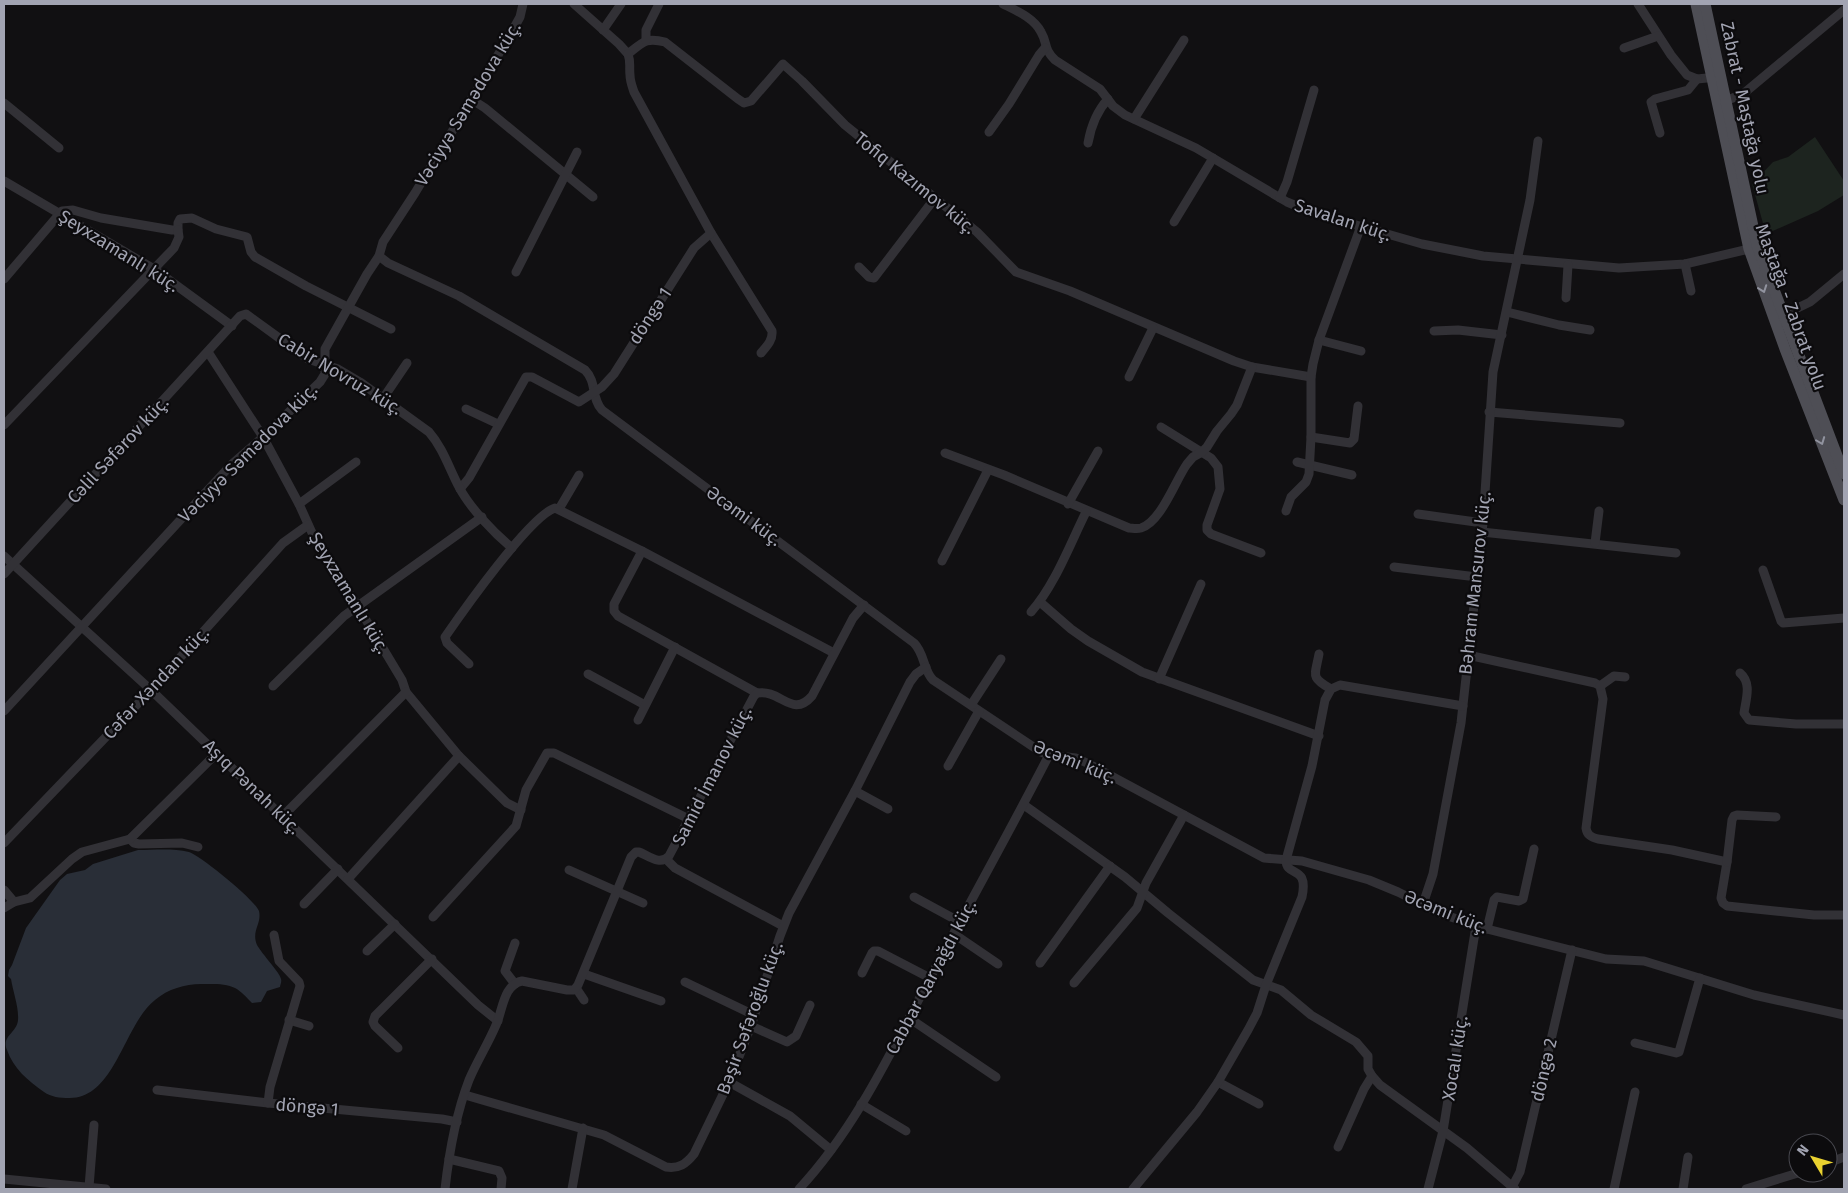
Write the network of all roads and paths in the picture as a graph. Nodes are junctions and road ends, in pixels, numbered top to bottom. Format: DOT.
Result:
graph roads {
  1 [pos="523,4"];
  2 [pos="574,4"];
  3 [pos="621,4"];
  4 [pos="660,4"];
  5 [pos="1003,4"];
  6 [pos="1638,4"];
  7 [pos="1696,4"];
  8 [pos="1705,4"];
  9 [pos="1844,10"];
  10 [pos="603,30"];
  11 [pos="1658,36"];
  12 [pos="646,40"];
  13 [pos="1184,40"];
  14 [pos="1045,48"];
  15 [pos="1624,48"];
  16 [pos="628,54"];
  17 [pos="1716,77"];
  18 [pos="1697,79"];
  19 [pos="1314,90"];
  20 [pos="471,99"];
  21 [pos="1108,99"];
  22 [pos="1725,101"];
  23 [pos="4,103"];
  24 [pos="1134,120"];
  25 [pos="990,132"];
  26 [pos="1660,133"];
  27 [pos="1538,141"];
  28 [pos="1088,144"];
  29 [pos="59,148"];
  30 [pos="577,152"];
  31 [pos="1213,158"];
  32 [pos="565,174"];
  33 [pos="4,181"];
  34 [pos="593,197"];
  35 [pos="935,198"];
  36 [pos="1280,198"];
  37 [pos="59,214"];
  38 [pos="1174,222"];
  39 [pos="1361,226"];
  40 [pos="178,230"];
  41 [pos="711,233"];
  42 [pos="1749,249"];
  43 [pos="379,256"];
  44 [pos="1518,260"];
  45 [pos="1685,264"];
  46 [pos="1568,265"];
  47 [pos="859,267"];
  48 [pos="154,269"];
  49 [pos="516,272"];
  50 [pos="1844,274"];
  51 [pos="4,279"];
  52 [pos="1691,291"];
  53 [pos="1566,298"];
  54 [pos="349,307"];
  55 [pos="1507,312"];
  56 [pos="1783,315"];
  57 [pos="232,326"];
  58 [pos="1153,328"];
  59 [pos="391,329"];
  60 [pos="1590,330"];
  61 [pos="1434,331"];
  62 [pos="1502,335"];
  63 [pos="1319,340"];
  64 [pos="1361,351"];
  65 [pos="208,352"];
  66 [pos="761,353"];
  67 [pos="407,363"];
  68 [pos="326,366"];
  69 [pos="1252,367"];
  70 [pos="1129,376"];
  71 [pos="1311,377"];
  72 [pos="594,393"];
  73 [pos="384,398"];
  74 [pos="1358,406"];
  75 [pos="466,409"];
  76 [pos="1489,412"];
  77 [pos="1620,423"];
  78 [pos="498,424"];
  79 [pos="4,426"];
  80 [pos="1161,427"];
  81 [pos="1311,437"];
  82 [pos="263,438"];
  83 [pos="1098,451"];
  84 [pos="1202,452"];
  85 [pos="945,453"];
  86 [pos="356,462"];
  87 [pos="1297,462"];
  88 [pos="1310,464"];
  89 [pos="988,470"];
  90 [pos="1352,474"];
  91 [pos="1844,474"];
  92 [pos="579,475"];
  93 [pos="460,489"];
  94 [pos="1844,500"];
  95 [pos="299,504"];
  96 [pos="1068,504"];
  97 [pos="559,509"];
  98 [pos="1286,511"];
  99 [pos="1600,511"];
  100 [pos="1086,512"];
  101 [pos="1418,514"];
  102 [pos="482,517"];
  103 [pos="308,525"];
  104 [pos="1482,528"];
  105 [pos="1596,543"];
  106 [pos="512,548"];
  107 [pos="642,551"];
  108 [pos="1261,553"];
  109 [pos="1676,553"];
  110 [pos="4,556"];
  111 [pos="942,560"];
  112 [pos="13,564"];
  113 [pos="1394,567"];
  114 [pos="1764,570"];
  115 [pos="4,574"];
  116 [pos="1477,577"];
  117 [pos="1201,584"];
  118 [pos="1040,602"];
  119 [pos="864,604"];
  120 [pos="357,605"];
  121 [pos="1031,612"];
  122 [pos="1844,618"];
  123 [pos="82,626"];
  124 [pos="675,647"];
  125 [pos="834,653"];
  126 [pos="1319,654"];
  127 [pos="1468,655"];
  128 [pos="1001,659"];
  129 [pos="469,664"];
  130 [pos="926,668"];
  131 [pos="1740,673"];
  132 [pos="588,674"];
  133 [pos="1625,678"];
  134 [pos="1159,679"];
  135 [pos="273,686"];
  136 [pos="1600,686"];
  137 [pos="1330,689"];
  138 [pos="151,690"];
  139 [pos="406,692"];
  140 [pos="757,693"];
  141 [pos="645,705"];
  142 [pos="970,706"];
  143 [pos="1463,706"];
  144 [pos="4,711"];
  145 [pos="980,711"];
  146 [pos="638,720"];
  147 [pos="1844,724"];
  148 [pos="1319,736"];
  149 [pos="217,753"];
  150 [pos="1048,755"];
  151 [pos="458,756"];
  152 [pos="948,766"];
  153 [pos="855,791"];
  154 [pos="1024,805"];
  155 [pos="888,809"];
  156 [pos="521,810"];
  157 [pos="1184,815"];
  158 [pos="282,817"];
  159 [pos="1776,817"];
  160 [pos="689,819"];
  161 [pos="130,839"];
  162 [pos="4,843"];
  163 [pos="198,846"];
  164 [pos="1534,849"];
  165 [pos="666,860"];
  166 [pos="1286,860"];
  167 [pos="1727,862"];
  168 [pos="1110,866"];
  169 [pos="338,869"];
  170 [pos="569,870"];
  171 [pos="348,879"];
  172 [pos="4,890"];
  173 [pos="617,891"];
  174 [pos="1142,891"];
  175 [pos="914,897"];
  176 [pos="14,902"];
  177 [pos="643,903"];
  178 [pos="304,904"];
  179 [pos="1424,904"];
  180 [pos="4,908"];
  181 [pos="1844,915"];
  182 [pos="434,917"];
  183 [pos="960,922"];
  184 [pos="395,924"];
  185 [pos="784,926"];
  186 [pos="1476,926"];
  187 [pos="1487,930"];
  188 [pos="954,934"];
  189 [pos="274,935"];
  190 [pos="515,944"];
  191 [pos="1572,950"];
  192 [pos="367,951"];
  193 [pos="432,959"];
  194 [pos="1040,963"];
  195 [pos="998,964"];
  196 [pos="862,973"];
  197 [pos="584,974"];
  198 [pos="930,978"];
  199 [pos="1700,978"];
  200 [pos="685,982"];
  201 [pos="1074,983"];
  202 [pos="515,984"];
  203 [pos="1266,985"];
  204 [pos="576,988"];
  205 [pos="584,1000"];
  206 [pos="661,1001"];
  207 [pos="810,1005"];
  208 [pos="754,1015"];
  209 [pos="1844,1015"];
  210 [pos="909,1018"];
  211 [pos="289,1020"];
  212 [pos="498,1021"];
  213 [pos="310,1026"];
  214 [pos="751,1026"];
  215 [pos="1634,1043"];
  216 [pos="398,1048"];
  217 [pos="1372,1076"];
  218 [pos="996,1077"];
  219 [pos="729,1082"];
  220 [pos="1218,1082"];
  221 [pos="158,1090"];
  222 [pos="1635,1092"];
  223 [pos="465,1095"];
  224 [pos="268,1103"];
  225 [pos="861,1104"];
  226 [pos="1259,1104"];
  227 [pos="457,1122"];
  228 [pos="94,1125"];
  229 [pos="583,1128"];
  230 [pos="906,1131"];
  231 [pos="1443,1131"];
  232 [pos="1338,1147"];
  233 [pos="831,1150"];
  234 [pos="1688,1156"];
  235 [pos="449,1159"];
  236 [pos="1788,1176"];
  237 [pos="4,1179"];
  238 [pos="89,1187"];
  239 [pos="802,1188"];
  240 [pos="1513,1188"];
  241 [pos="106,1189"];
  242 [pos="445,1189"];
  243 [pos="501,1189"];
  244 [pos="572,1189"];
  245 [pos="1133,1189"];
  246 [pos="1428,1189"];
  247 [pos="1614,1189"];
  248 [pos="1683,1189"];
  249 [pos="1746,1189"];
  1 -- 20 [label="street, Vəciyyə Səmədova küç."];
  2 -- 10 [label="street"];
  3 -- 10 [label="street"];
  4 -- 12 [label="street"];
  5 -- 14 [label="street, Savalan küç."];
  6 -- 11 [label="street"];
  7 -- 17 [label="main road, Maştağa - Zabrat yolu"];
  8 -- 17 [label="main road, Zabrat - Maştağa yolu"];
  9 -- 22 [label="street"];
  10 -- 16 [label="street"];
  11 -- 15 [label="street"];
  11 -- 18 [label="street"];
  12 -- 16 [label="street"];
  12 -- 35 [label="street, Tofiq Kazımov küç."];
  13 -- 24 [label="street"];
  14 -- 21 [label="street, Savalan küç."];
  14 -- 25 [label="street"];
  16 -- 41 [label="street"];
  17 -- 18 [label="street"];
  17 -- 22 [label="main road, Zabrat - Maştağa yolu"];
  17 -- 42 [label="main road, Maştağa - Zabrat yolu"];
  18 -- 26 [label="street"];
  19 -- 36 [label="street"];
  20 -- 32 [label="street"];
  20 -- 43 [label="street, Vəciyyə Səmədova küç."];
  21 -- 24 [label="street, Savalan küç."];
  21 -- 28 [label="street"];
  22 -- 56 [label="main road, Zabrat - Maştağa yolu"];
  23 -- 29 [label="street"];
  24 -- 31 [label="street, Savalan küç."];
  27 -- 44 [label="street, Bəhram Mansurov küç."];
  30 -- 32 [label="street"];
  31 -- 36 [label="street, Savalan küç."];
  31 -- 38 [label="street"];
  32 -- 34 [label="street"];
  32 -- 49 [label="street"];
  33 -- 37 [label="street, Şeyxzamanlı küç."];
  35 -- 47 [label="street"];
  35 -- 58 [label="street, Tofiq Kazımov küç."];
  36 -- 39 [label="street, Savalan küç."];
  37 -- 40 [label="street"];
  37 -- 48 [label="street, Şeyxzamanlı küç."];
  37 -- 51 [label="street"];
  39 -- 44 [label="street, Savalan küç."];
  39 -- 63 [label="street"];
  40 -- 48 [label="street"];
  40 -- 54 [label="street"];
  41 -- 66 [label="street"];
  41 -- 72 [label="street, döngə 1"];
  42 -- 45 [label="street, Savalan küç."];
  42 -- 94 [label="main road, Maştağa - Zabrat yolu, one-way"];
  43 -- 54 [label="street, Vəciyyə Səmədova küç."];
  43 -- 72 [label="street, Əcəmi küç."];
  44 -- 46 [label="street, Savalan küç."];
  44 -- 55 [label="street, Bəhram Mansurov küç."];
  45 -- 46 [label="street, Savalan küç."];
  45 -- 52 [label="street"];
  46 -- 53 [label="street"];
  48 -- 57 [label="street, Şeyxzamanlı küç."];
  48 -- 79 [label="street"];
  50 -- 56 [label="street"];
  54 -- 59 [label="street"];
  54 -- 68 [label="street, Vəciyyə Səmədova küç."];
  55 -- 60 [label="street"];
  55 -- 62 [label="street, Bəhram Mansurov küç."];
  56 -- 91 [label="main road, Zabrat - Maştağa yolu"];
  57 -- 65 [label="street, Cəlil Səfərov küç."];
  57 -- 68 [label="street, Cabir Novruz küç."];
  58 -- 69 [label="street, Tofiq Kazımov küç."];
  58 -- 70 [label="street"];
  61 -- 62 [label="street"];
  62 -- 76 [label="street, Bəhram Mansurov küç."];
  63 -- 64 [label="street"];
  63 -- 71 [label="street"];
  65 -- 82 [label="street, Şeyxzamanlı küç."];
  65 -- 112 [label="street, Cəlil Səfərov küç."];
  67 -- 73 [label="street"];
  68 -- 73 [label="street, Cabir Novruz küç."];
  68 -- 82 [label="street, Vəciyyə Səmədova küç."];
  69 -- 71 [label="street, Tofiq Kazımov küç."];
  69 -- 84 [label="street"];
  71 -- 81 [label="street"];
  72 -- 78 [label="street, döngə 1"];
  72 -- 119 [label="street, Əcəmi küç."];
  73 -- 93 [label="street, Cabir Novruz küç."];
  74 -- 81 [label="street"];
  75 -- 78 [label="street"];
  76 -- 77 [label="street"];
  76 -- 104 [label="street, Bəhram Mansurov küç."];
  78 -- 93 [label="street, döngə 1"];
  80 -- 84 [label="street"];
  81 -- 88 [label="street"];
  82 -- 95 [label="street, Şeyxzamanlı küç."];
  82 -- 123 [label="street, Vəciyyə Səmədova küç."];
  83 -- 96 [label="street"];
  84 -- 100 [label="street"];
  84 -- 108 [label="street"];
  85 -- 89 [label="street"];
  86 -- 95 [label="street"];
  87 -- 88 [label="street"];
  88 -- 90 [label="street"];
  88 -- 98 [label="street"];
  89 -- 96 [label="street"];
  89 -- 111 [label="street"];
  92 -- 97 [label="street"];
  93 -- 102 [label="street, Cabir Novruz küç."];
  95 -- 103 [label="street, Şeyxzamanlı küç."];
  96 -- 100 [label="street"];
  97 -- 106 [label="street"];
  97 -- 107 [label="street"];
  99 -- 105 [label="street"];
  100 -- 118 [label="street"];
  101 -- 104 [label="street"];
  102 -- 106 [label="street, Cabir Novruz küç."];
  102 -- 120 [label="street"];
  103 -- 120 [label="street, Şeyxzamanlı küç."];
  103 -- 138 [label="street, Cəfər Xəndan küç."];
  104 -- 105 [label="street"];
  104 -- 116 [label="street, Bəhram Mansurov küç."];
  105 -- 109 [label="street"];
  106 -- 129 [label="street"];
  107 -- 124 [label="street"];
  107 -- 125 [label="street"];
  110 -- 112 [label="street, Aşıq Pənah küç."];
  112 -- 115 [label="street, Cəlil Səfərov küç."];
  112 -- 123 [label="street, Aşıq Pənah küç."];
  113 -- 116 [label="street"];
  114 -- 122 [label="street"];
  116 -- 127 [label="street, Bəhram Mansurov küç."];
  117 -- 134 [label="street"];
  118 -- 121 [label="street"];
  118 -- 134 [label="street"];
  119 -- 125 [label="street, Samid İmanov küç."];
  119 -- 130 [label="street, Əcəmi küç."];
  120 -- 135 [label="street"];
  120 -- 139 [label="street, Şeyxzamanlı küç."];
  123 -- 138 [label="street, Aşıq Pənah küç."];
  123 -- 144 [label="street, Vəciyyə Səmədova küç."];
  124 -- 140 [label="street"];
  124 -- 141 [label="street"];
  125 -- 140 [label="street, Samid İmanov küç."];
  126 -- 137 [label="street"];
  127 -- 136 [label="street"];
  127 -- 143 [label="street, Bəhram Mansurov küç."];
  128 -- 142 [label="street"];
  130 -- 142 [label="street, Əcəmi küç."];
  130 -- 153 [label="street, Bəşir Səfəroğlu küç."];
  131 -- 147 [label="street"];
  132 -- 141 [label="street"];
  133 -- 136 [label="street"];
  134 -- 148 [label="street"];
  136 -- 167 [label="street"];
  137 -- 143 [label="street"];
  137 -- 148 [label="street"];
  138 -- 149 [label="street, Aşıq Pənah küç."];
  138 -- 162 [label="street, Cəfər Xəndan küç."];
  139 -- 151 [label="street, Şeyxzamanlı küç."];
  139 -- 158 [label="street"];
  140 -- 160 [label="street, Samid İmanov küç."];
  141 -- 146 [label="street"];
  142 -- 145 [label="street, Əcəmi küç."];
  143 -- 179 [label="street, Bəhram Mansurov küç."];
  145 -- 150 [label="street, Əcəmi küç."];
  145 -- 152 [label="street"];
  148 -- 166 [label="street"];
  149 -- 158 [label="street, Aşıq Pənah küç."];
  149 -- 161 [label="street"];
  150 -- 154 [label="street, Cabbar Qaryağdı küç."];
  150 -- 157 [label="street, Əcəmi küç."];
  151 -- 156 [label="street, Şeyxzamanlı küç."];
  151 -- 171 [label="street"];
  153 -- 155 [label="street"];
  153 -- 185 [label="street, Bəşir Səfəroğlu küç."];
  154 -- 168 [label="street"];
  154 -- 183 [label="street, Cabbar Qaryağdı küç."];
  156 -- 160 [label="street"];
  156 -- 182 [label="street"];
  157 -- 166 [label="street, Əcəmi küç."];
  157 -- 174 [label="street"];
  158 -- 169 [label="street, Aşıq Pənah küç."];
  159 -- 167 [label="street"];
  160 -- 165 [label="street, Samid İmanov küç."];
  161 -- 163 [label="street"];
  161 -- 176 [label="street"];
  164 -- 187 [label="street"];
  165 -- 173 [label="street, Samid İmanov küç."];
  165 -- 185 [label="street"];
  166 -- 179 [label="street, Əcəmi küç."];
  166 -- 203 [label="street"];
  167 -- 181 [label="street"];
  168 -- 174 [label="street"];
  168 -- 194 [label="street"];
  169 -- 171 [label="street, Aşıq Pənah küç."];
  169 -- 178 [label="street"];
  170 -- 173 [label="street"];
  171 -- 184 [label="street, Aşıq Pənah küç."];
  172 -- 176 [label="street"];
  173 -- 177 [label="street"];
  173 -- 197 [label="street, Samid İmanov küç."];
  174 -- 201 [label="street"];
  174 -- 203 [label="street"];
  175 -- 183 [label="street"];
  176 -- 180 [label="street"];
  179 -- 186 [label="street, Əcəmi küç."];
  183 -- 188 [label="street, Cabbar Qaryağdı küç."];
  184 -- 192 [label="street"];
  184 -- 193 [label="street, Aşıq Pənah küç."];
  185 -- 208 [label="street, Bəşir Səfəroğlu küç."];
  186 -- 187 [label="street, Əcəmi küç."];
  186 -- 231 [label="street, Xocalı küç."];
  187 -- 191 [label="street, Əcəmi küç."];
  188 -- 195 [label="street"];
  188 -- 198 [label="street, Cabbar Qaryağdı küç."];
  189 -- 211 [label="street"];
  190 -- 202 [label="street"];
  191 -- 199 [label="street, Əcəmi küç."];
  191 -- 240 [label="street, döngə 2"];
  193 -- 212 [label="street, Aşıq Pənah küç."];
  193 -- 216 [label="street"];
  196 -- 198 [label="street"];
  197 -- 204 [label="street, Samid İmanov küç."];
  197 -- 206 [label="street"];
  198 -- 210 [label="street, Cabbar Qaryağdı küç."];
  199 -- 209 [label="street, Əcəmi küç."];
  199 -- 215 [label="street"];
  200 -- 208 [label="street"];
  202 -- 204 [label="street"];
  202 -- 212 [label="street"];
  203 -- 217 [label="street"];
  203 -- 220 [label="street"];
  204 -- 205 [label="street"];
  207 -- 214 [label="street"];
  208 -- 214 [label="street, Bəşir Səfəroğlu küç."];
  210 -- 218 [label="street"];
  210 -- 225 [label="street, Cabbar Qaryağdı küç."];
  211 -- 213 [label="street"];
  211 -- 224 [label="street"];
  212 -- 223 [label="street"];
  214 -- 219 [label="street, Bəşir Səfəroğlu küç."];
  217 -- 231 [label="street"];
  217 -- 232 [label="street"];
  219 -- 229 [label="street, Bəşir Səfəroğlu küç."];
  219 -- 233 [label="street"];
  220 -- 226 [label="street"];
  220 -- 245 [label="street"];
  221 -- 224 [label="street, döngə 1"];
  222 -- 247 [label="street"];
  223 -- 227 [label="street"];
  223 -- 229 [label="street, Bəşir Səfəroğlu küç."];
  224 -- 227 [label="street, döngə 1"];
  225 -- 230 [label="street"];
  225 -- 233 [label="street, Cabbar Qaryağdı küç."];
  227 -- 235 [label="street"];
  228 -- 238 [label="street"];
  229 -- 244 [label="street"];
  231 -- 240 [label="street"];
  231 -- 246 [label="street, Xocalı küç."];
  233 -- 239 [label="street, Cabbar Qaryağdı küç."];
  234 -- 248 [label="street"];
  235 -- 242 [label="street"];
  235 -- 243 [label="street"];
  236 -- 249 [label="street"];
  237 -- 238 [label="street"];
  238 -- 241 [label="street"];
}
